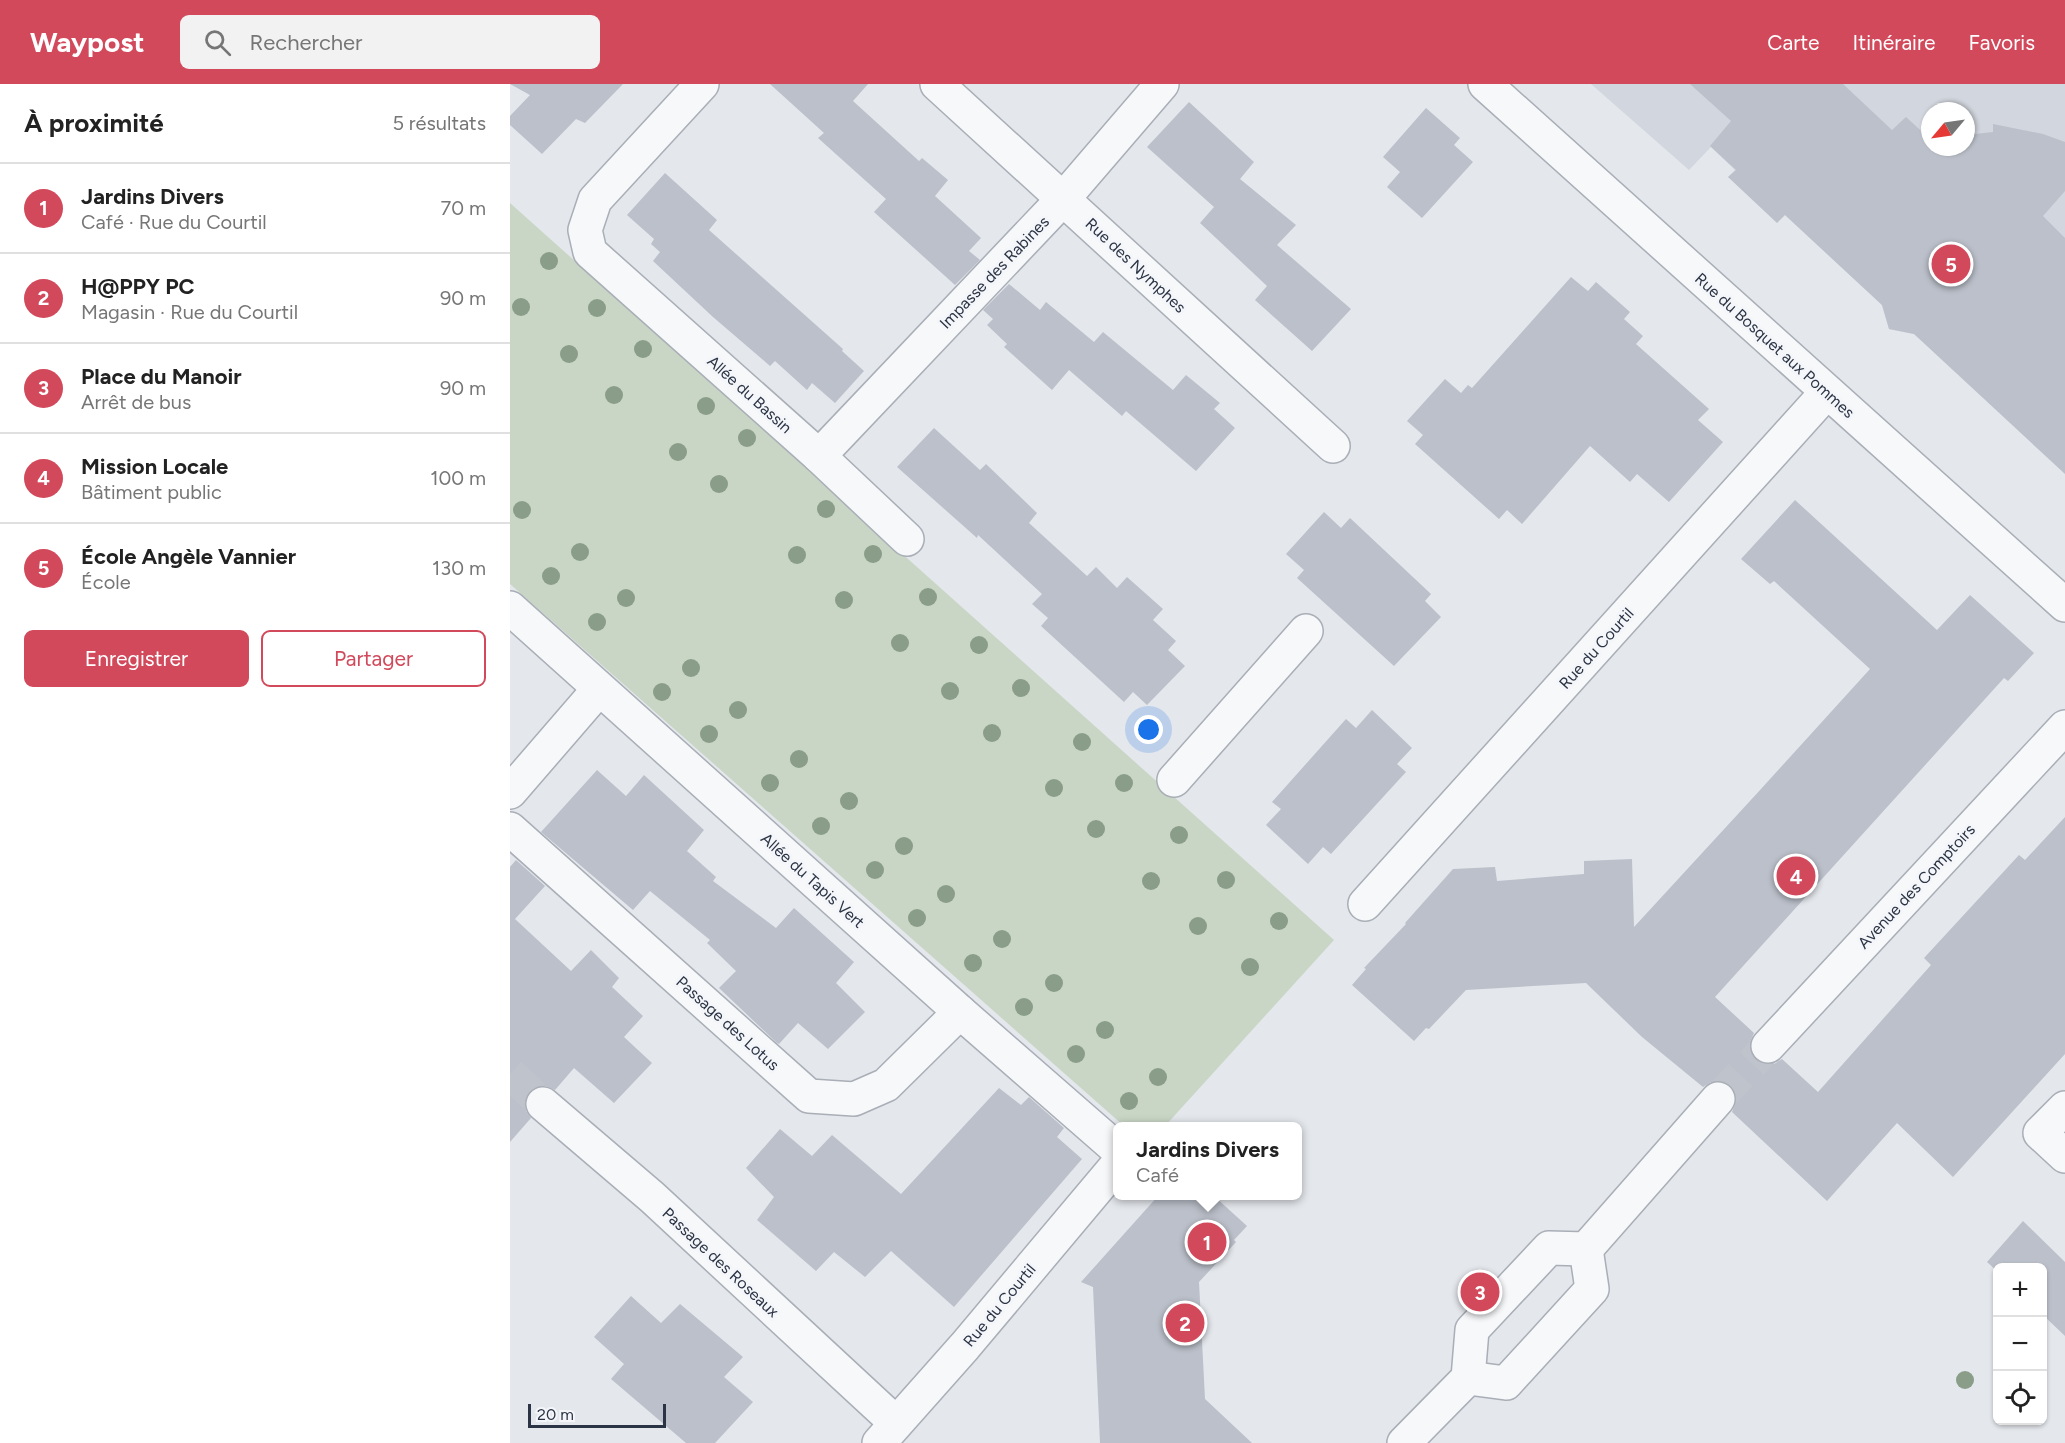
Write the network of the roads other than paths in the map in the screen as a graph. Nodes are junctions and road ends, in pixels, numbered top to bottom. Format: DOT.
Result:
graph roads {
  1 [pos="702,84"];
  2 [pos="937,84"];
  3 [pos="1162,84"];
  4 [pos="1485,84"];
  5 [pos="1064,198"];
  6 [pos="1827,392"];
  7 [pos="1334,447"];
  8 [pos="819,456"];
  9 [pos="907,538"];
  10 [pos="2065,605"];
  11 [pos="510,608"];
  12 [pos="1306,631"];
  13 [pos="599,689"];
  14 [pos="2065,727"];
  15 [pos="1174,780"];
  16 [pos="510,792"];
  17 [pos="510,828"];
  18 [pos="1365,904"];
  19 [pos="960,1012"];
  20 [pos="1768,1046"];
  21 [pos="1718,1099"];
  22 [pos="543,1104"];
  23 [pos="2065,1108"];
  24 [pos="1113,1146"];
  25 [pos="2065,1156"];
  26 [pos="1113,1170"];
  27 [pos="1586,1249"];
  28 [pos="1468,1378"];
  29 [pos="888,1433"];
  30 [pos="1404,1443"];
  1 -- 8 [label="street, Allée du Bassin"];
  2 -- 5 [label="street, Rue des Nymphes"];
  3 -- 5 [label="street, Impasse des Rabines"];
  4 -- 6 [label="street, Rue du Bosquet aux Pommes"];
  5 -- 7 [label="street, Rue des Nymphes"];
  5 -- 8 [label="street, Impasse des Rabines"];
  6 -- 10 [label="street, Rue du Bosquet aux Pommes"];
  6 -- 18 [label="street, Rue du Courtil"];
  8 -- 9 [label="street, Allée du Bassin"];
  11 -- 13 [label="street, Allée du Tapis Vert"];
  12 -- 15 [label="street"];
  13 -- 16 [label="street"];
  13 -- 19 [label="street, Allée du Tapis Vert"];
  14 -- 20 [label="street, Avenue des Comptoirs"];
  17 -- 19 [label="street, Passage des Lotus"];
  19 -- 24 [label="street, Allée du Tapis Vert"];
  21 -- 27 [label="street"];
  22 -- 29 [label="street, Passage des Roseaux"];
  23 -- 25 [label="street"];
  26 -- 29 [label="street, Rue du Courtil"];
  27 -- 28 [label="street"];
  27 -- 28 [label="street"];
  28 -- 30 [label="street"];
}
